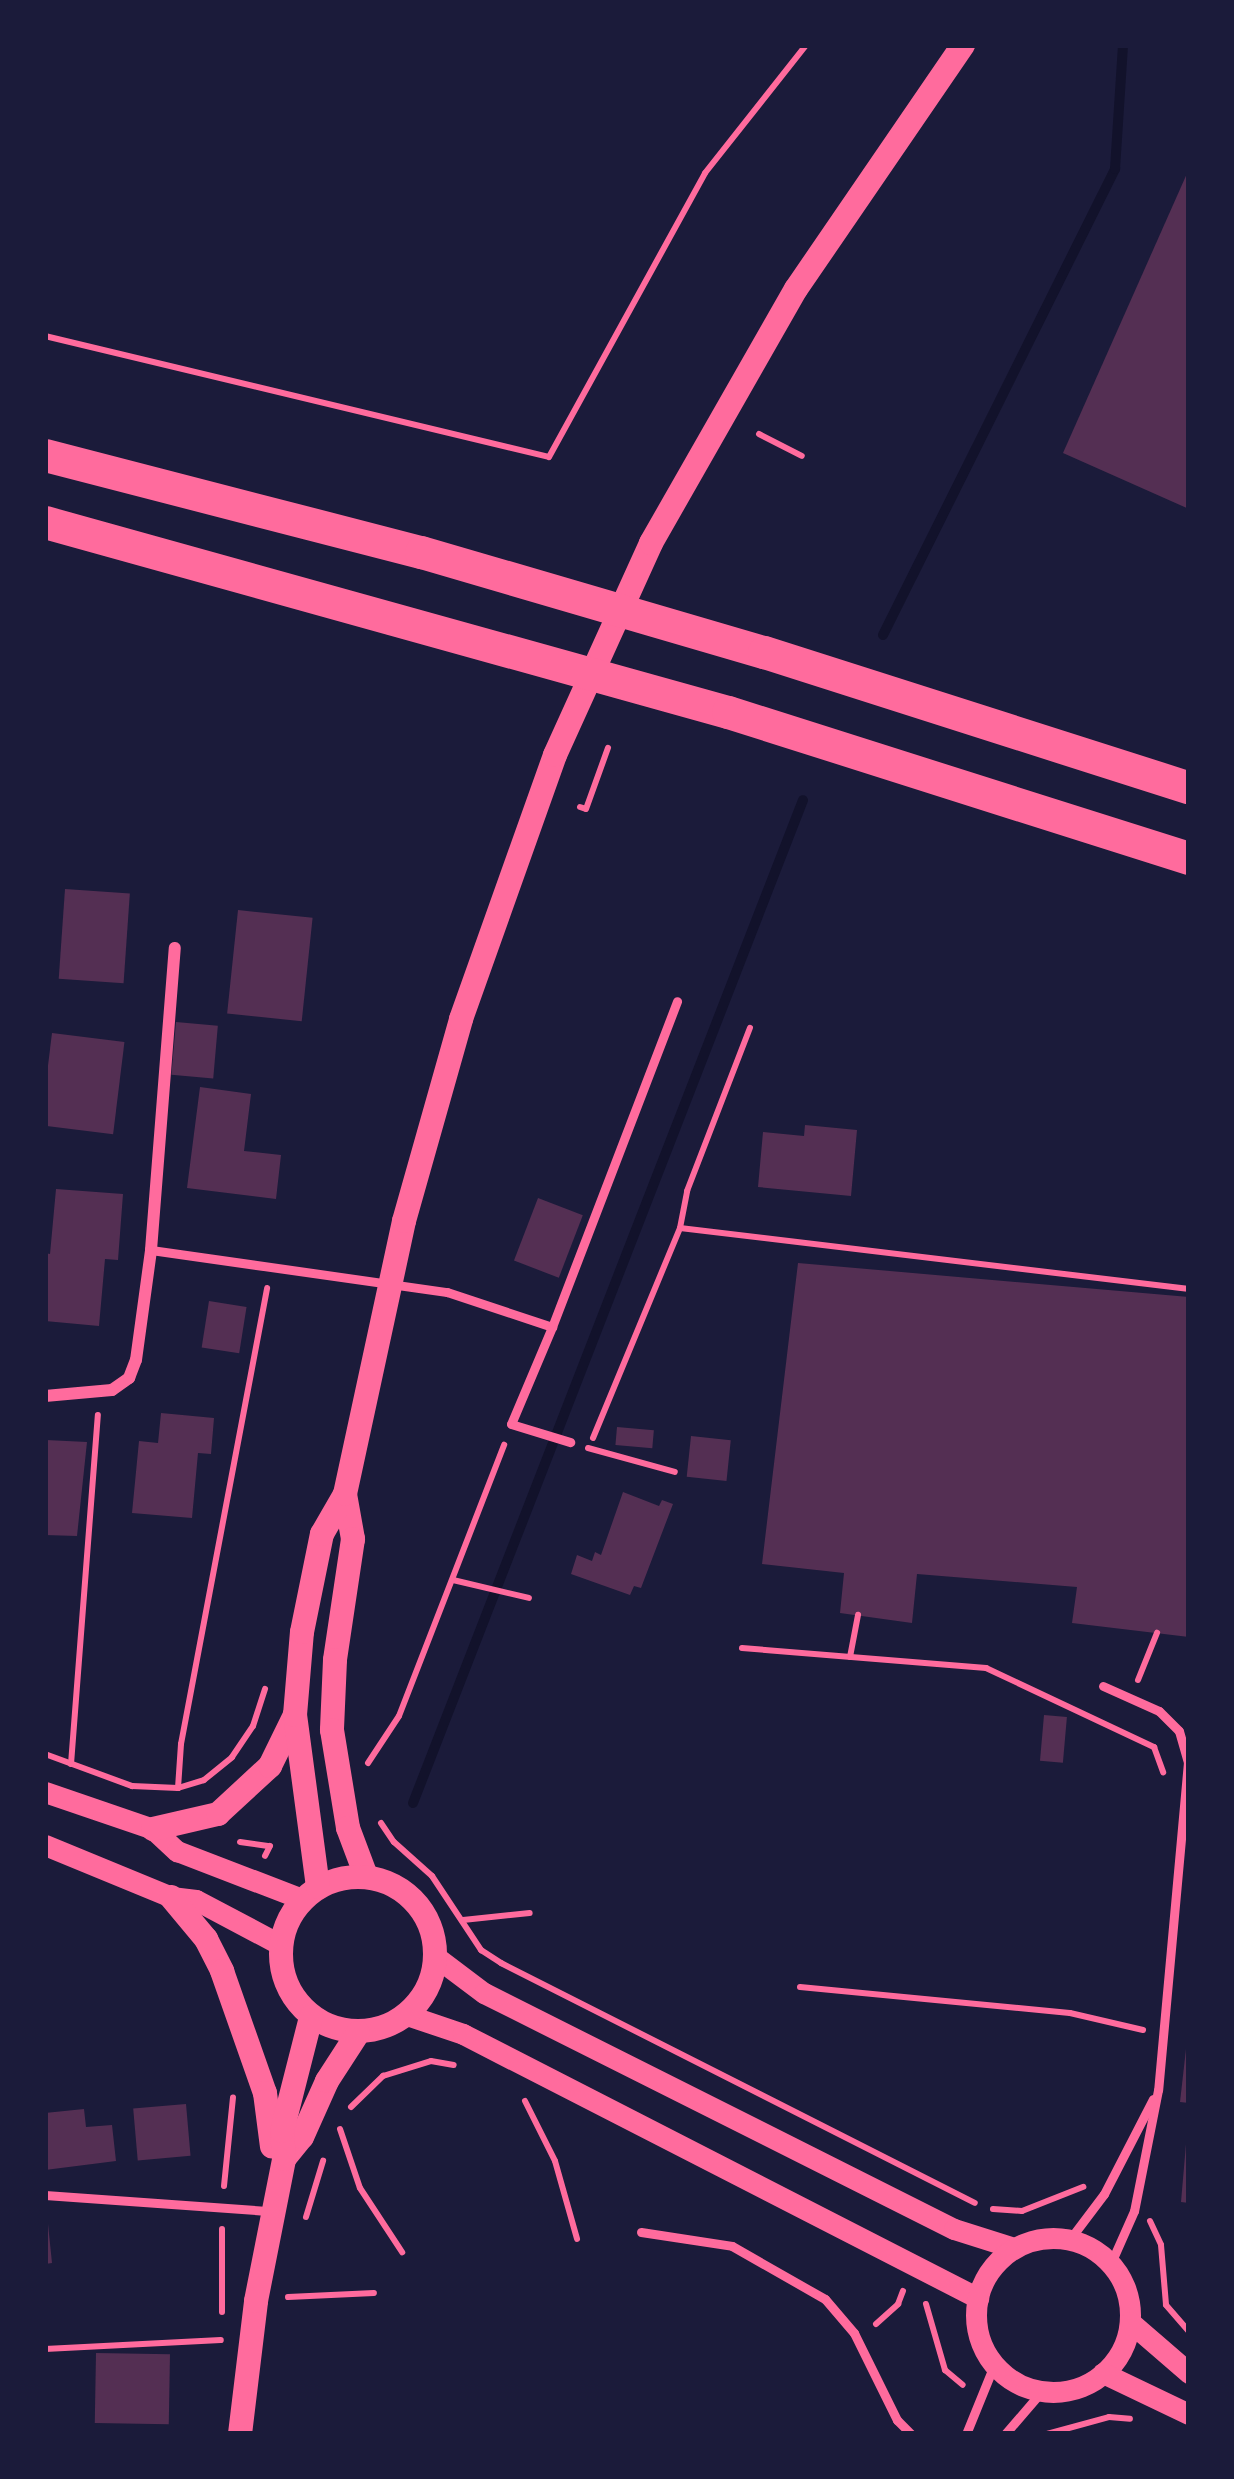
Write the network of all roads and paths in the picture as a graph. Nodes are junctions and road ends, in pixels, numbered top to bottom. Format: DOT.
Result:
graph roads {
  1 [pos="806,45"];
  2 [pos="964,45"];
  3 [pos="45,336"];
  4 [pos="759,434"];
  5 [pos="45,455"];
  6 [pos="802,456"];
  7 [pos="45,522"];
  8 [pos="608,748"];
  9 [pos="1189,788"];
  10 [pos="580,807"];
  11 [pos="1189,858"];
  12 [pos="175,948"];
  13 [pos="677,1001"];
  14 [pos="750,1028"];
  15 [pos="680,1228"];
  16 [pos="151,1250"];
  17 [pos="272,1267"];
  18 [pos="1189,1289"];
  19 [pos="552,1327"];
  20 [pos="100,1394"];
  21 [pos="45,1396"];
  22 [pos="511,1424"];
  23 [pos="570,1442"];
  24 [pos="588,1448"];
  25 [pos="675,1472"];
  26 [pos="345,1494"];
  27 [pos="453,1580"];
  28 [pos="529,1598"];
  29 [pos="858,1615"];
  30 [pos="742,1648"];
  31 [pos="850,1657"];
  32 [pos="1103,1686"];
  33 [pos="295,1715"];
  34 [pos="45,1754"];
  35 [pos="71,1764"];
  36 [pos="364,1768"];
  37 [pos="204,1780"];
  38 [pos="1166,1780"];
  39 [pos="178,1788"];
  40 [pos="45,1792"];
  41 [pos="379,1819"];
  42 [pos="153,1829"];
  43 [pos="227,1835"];
  44 [pos="45,1845"];
  45 [pos="269,1846"];
  46 [pos="365,1876"];
  47 [pos="310,1893"];
  48 [pos="171,1897"];
  49 [pos="530,1913"];
  50 [pos="464,1920"];
  51 [pos="281,1945"];
  52 [pos="436,1957"];
  53 [pos="800,1987"];
  54 [pos="1144,2007"];
  55 [pos="407,2015"];
  56 [pos="311,2017"];
  57 [pos="1142,2030"];
  58 [pos="358,2032"];
  59 [pos="1163,2036"];
  60 [pos="1141,2050"];
  61 [pos="468,2072"];
  62 [pos="1158,2090"];
  63 [pos="506,2091"];
  64 [pos="525,2101"];
  65 [pos="545,2111"];
  66 [pos="340,2126"];
  67 [pos="284,2159"];
  68 [pos="278,2185"];
  69 [pos="1090,2186"];
  70 [pos="45,2195"];
  71 [pos="275,2212"];
  72 [pos="1147,2218"];
  73 [pos="302,2231"];
  74 [pos="641,2232"];
  75 [pos="577,2239"];
  76 [pos="1070,2239"];
  77 [pos="1014,2248"];
  78 [pos="402,2252"];
  79 [pos="1112,2263"];
  80 [pos="288,2276"];
  81 [pos="886,2282"];
  82 [pos="903,2290"];
  83 [pos="374,2293"];
  84 [pos="977,2299"];
  85 [pos="1130,2322"];
  86 [pos="1189,2331"];
  87 [pos="857,2338"];
  88 [pos="251,2339"];
  89 [pos="45,2349"];
  90 [pos="994,2365"];
  91 [pos="1103,2373"];
  92 [pos="1189,2373"];
  93 [pos="963,2385"];
  94 [pos="1042,2391"];
  95 [pos="1189,2414"];
  96 [pos="1147,2426"];
  97 [pos="240,2434"];
  98 [pos="911,2434"];
  99 [pos="966,2434"];
  100 [pos="1004,2434"];
  101 [pos="1047,2434"];
  1 -- 3 [label="path"];
  2 -- 26 [label="main road"];
  4 -- 6 [label="path"];
  5 -- 9 [label="highway"];
  7 -- 11 [label="highway"];
  8 -- 10 [label="path"];
  12 -- 16 [label="street"];
  13 -- 19 [label="lane"];
  14 -- 15 [label="path"];
  15 -- 18 [label="path"];
  15 -- 24 [label="path"];
  16 -- 17 [label="lane"];
  16 -- 20 [label="street"];
  17 -- 19 [label="lane"];
  17 -- 39 [label="path"];
  19 -- 22 [label="lane"];
  20 -- 21 [label="street"];
  20 -- 35 [label="path"];
  22 -- 23 [label="lane"];
  22 -- 27 [label="path"];
  23 -- 24 [label="path"];
  24 -- 25 [label="path"];
  26 -- 33 [label="main road"];
  26 -- 46 [label="main road"];
  27 -- 28 [label="path"];
  27 -- 36 [label="path"];
  29 -- 31 [label="path"];
  30 -- 31 [label="path"];
  31 -- 38 [label="path"];
  32 -- 59 [label="lane"];
  33 -- 42 [label="main road"];
  33 -- 47 [label="main road"];
  34 -- 35 [label="path"];
  35 -- 39 [label="path"];
  37 -- 39 [label="path"];
  40 -- 42 [label="street"];
  41 -- 50 [label="path"];
  42 -- 47 [label="street"];
  43 -- 45 [label="path"];
  44 -- 48 [label="street"];
  46 -- 47 [label="main road"];
  46 -- 52 [label="main road"];
  47 -- 51 [label="main road"];
  48 -- 51 [label="street"];
  48 -- 68 [label="main road"];
  49 -- 50 [label="path"];
  50 -- 69 [label="path"];
  51 -- 56 [label="main road"];
  52 -- 55 [label="main road"];
  52 -- 77 [label="street"];
  53 -- 57 [label="path"];
  54 -- 57 [label="path"];
  55 -- 58 [label="main road"];
  55 -- 84 [label="street"];
  56 -- 58 [label="main road"];
  56 -- 67 [label="main road"];
  57 -- 59 [label="path"];
  57 -- 60 [label="path"];
  58 -- 67 [label="main road"];
  59 -- 62 [label="lane"];
  61 -- 66 [label="path"];
  62 -- 76 [label="lane"];
  62 -- 79 [label="lane"];
  63 -- 64 [label="path"];
  64 -- 65 [label="path"];
  64 -- 75 [label="path"];
  66 -- 73 [label="path"];
  66 -- 78 [label="path"];
  67 -- 68 [label="main road"];
  68 -- 71 [label="main road"];
  70 -- 71 [label="lane"];
  71 -- 88 [label="main road"];
  72 -- 86 [label="path"];
  74 -- 87 [label="lane"];
  76 -- 77 [label="street"];
  76 -- 79 [label="street"];
  77 -- 84 [label="street"];
  79 -- 85 [label="street"];
  80 -- 83 [label="path"];
  81 -- 82 [label="path"];
  82 -- 87 [label="path"];
  82 -- 93 [label="path"];
  84 -- 90 [label="street"];
  85 -- 91 [label="street"];
  85 -- 92 [label="street"];
  87 -- 98 [label="lane"];
  88 -- 89 [label="path"];
  88 -- 97 [label="main road"];
  90 -- 94 [label="street"];
  90 -- 99 [label="lane"];
  91 -- 94 [label="street"];
  91 -- 95 [label="street"];
  94 -- 100 [label="lane"];
  96 -- 101 [label="path"];
}
